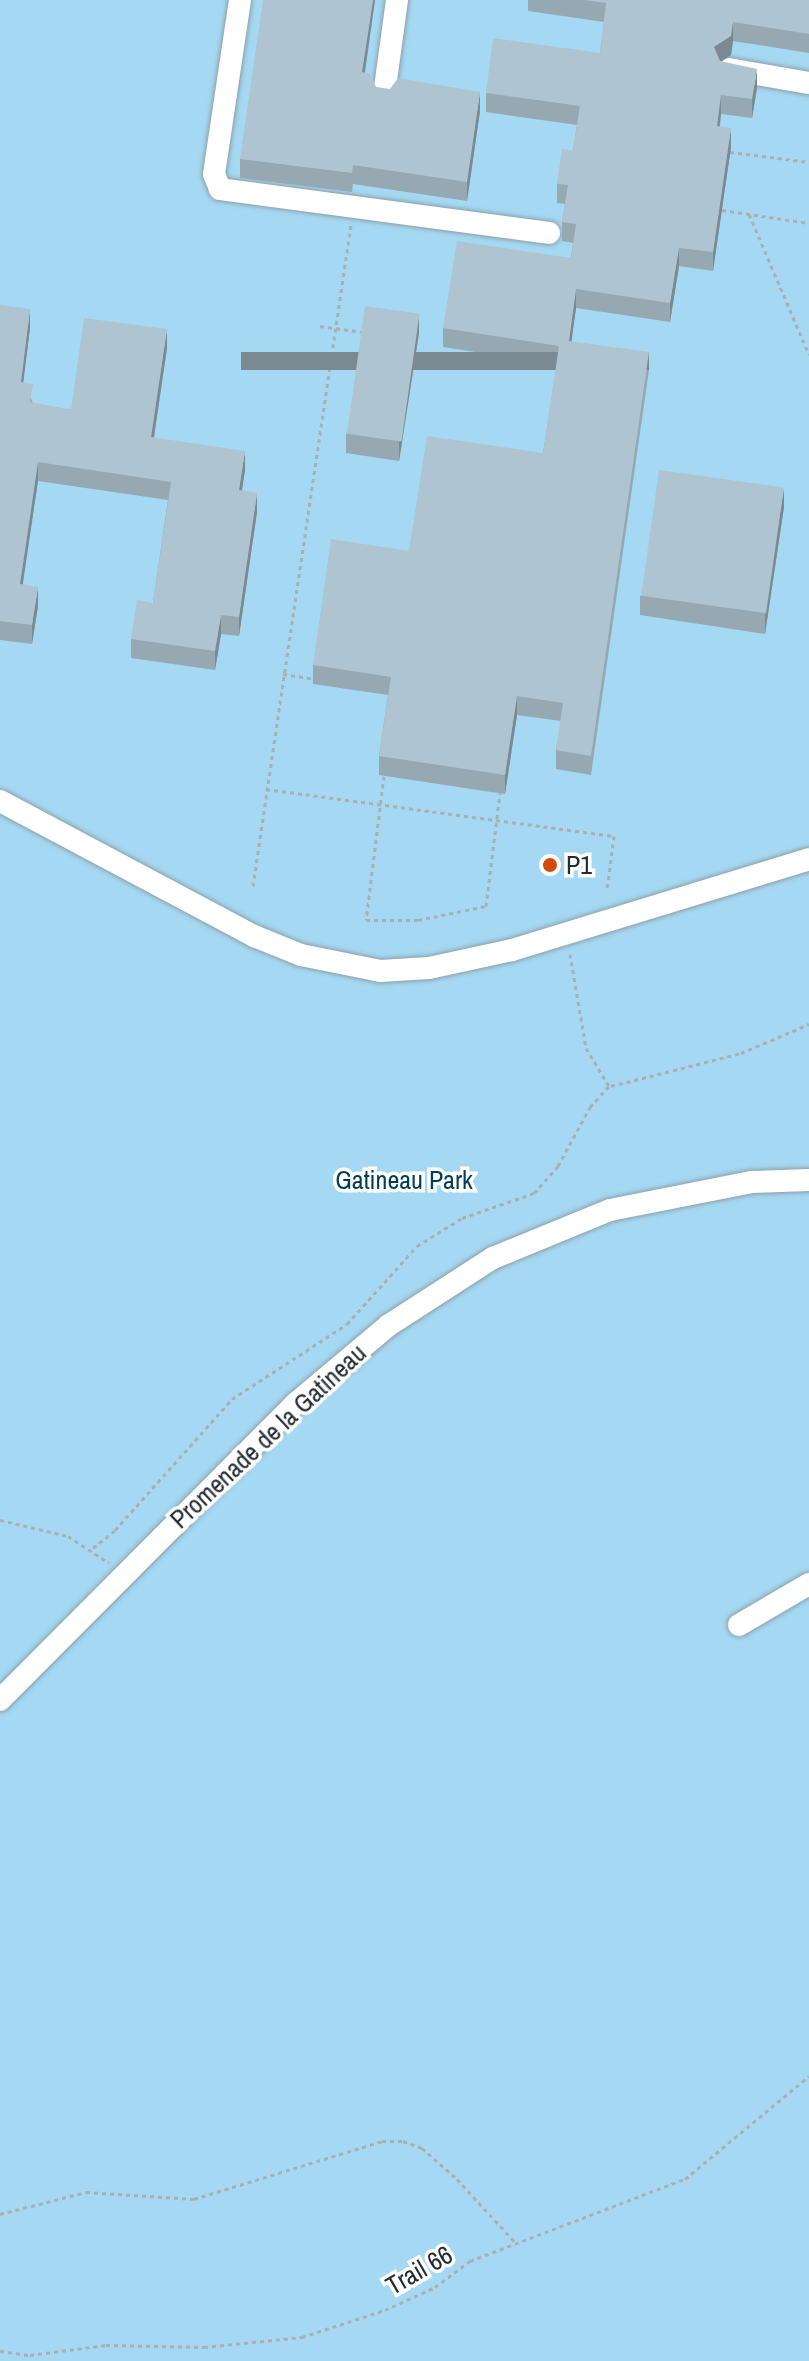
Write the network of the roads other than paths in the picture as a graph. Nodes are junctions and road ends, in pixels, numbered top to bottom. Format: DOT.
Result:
graph roads {
  1 [pos="240,0"];
  2 [pos="397,0"];
  3 [pos="728,69"];
  4 [pos="809,83"];
  5 [pos="384,95"];
  6 [pos="549,233"];
  7 [pos="0,801"];
  8 [pos="809,859"];
  9 [pos="809,1180"];
  10 [pos="809,1584"];
  11 [pos="739,1625"];
  12 [pos="0,1700"];
  1 -- 6 [label="street"];
  2 -- 5 [label="street"];
  3 -- 4 [label="street"];
  7 -- 8 [label="street"];
  9 -- 12 [label="street, Promenade de la Gatineau"];
  10 -- 11 [label="street"];
}
